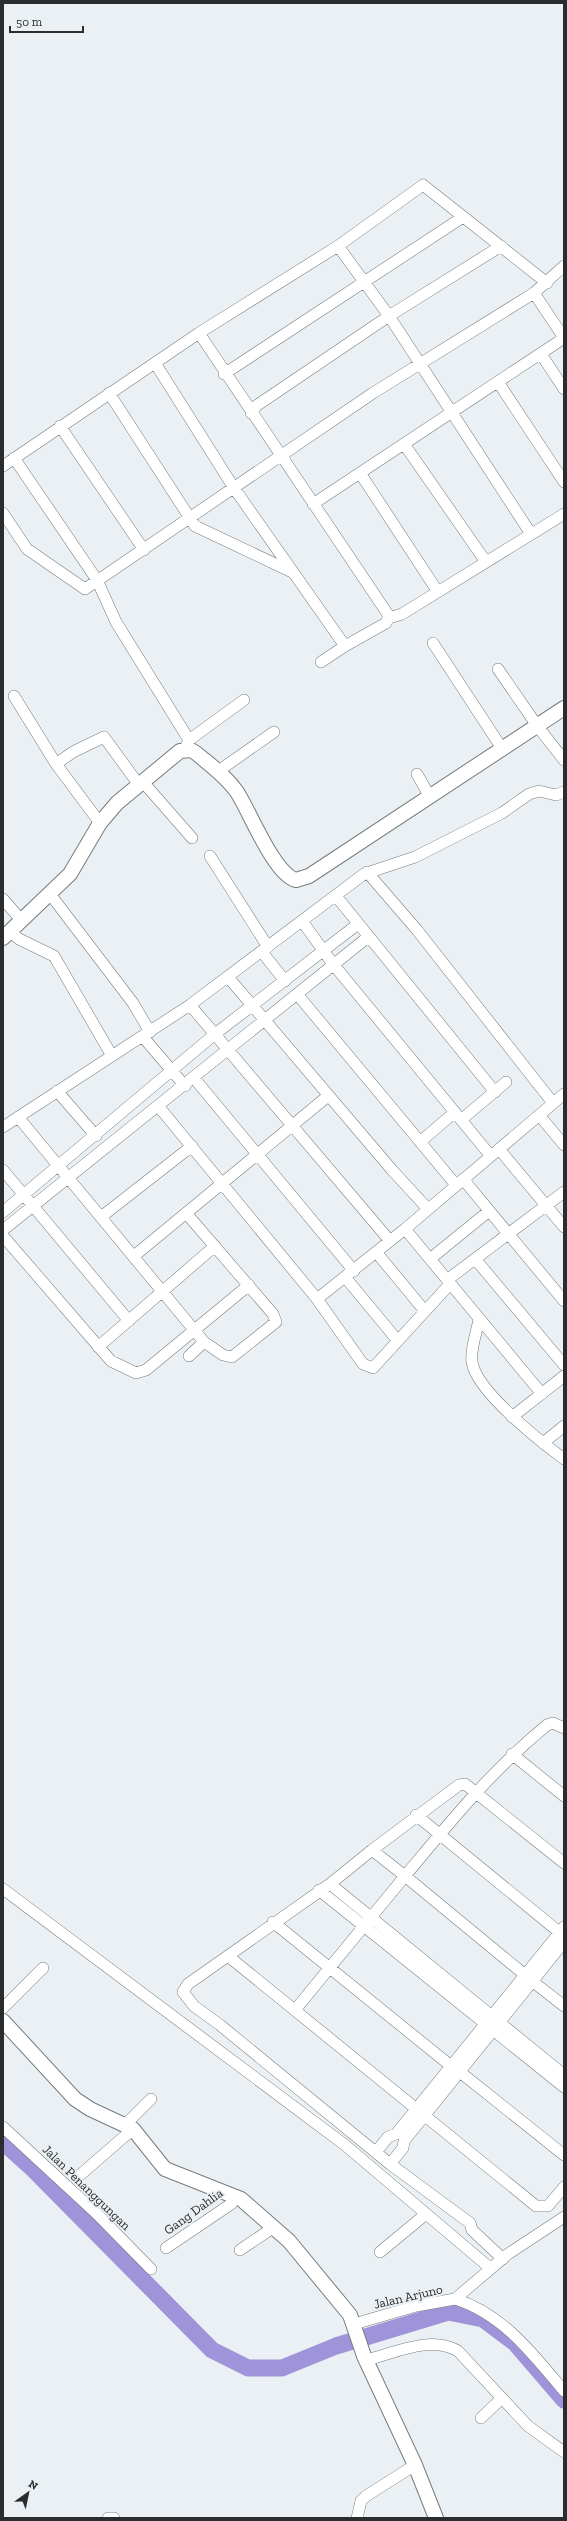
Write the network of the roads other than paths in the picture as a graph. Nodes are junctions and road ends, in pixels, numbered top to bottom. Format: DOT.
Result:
graph roads {
  1 [pos="463,217"];
  2 [pos="338,246"];
  3 [pos="501,246"];
  4 [pos="564,266"];
  5 [pos="365,283"];
  6 [pos="547,283"];
  7 [pos="534,292"];
  8 [pos="388,316"];
  9 [pos="199,333"];
  10 [pos="564,338"];
  11 [pos="541,354"];
  12 [pos="155,363"];
  13 [pos="419,364"];
  14 [pos="224,374"];
  15 [pos="498,382"];
  16 [pos="564,389"];
  17 [pos="110,393"];
  18 [pos="251,413"];
  19 [pos="451,413"];
  20 [pos="60,426"];
  21 [pos="404,444"];
  22 [pos="282,457"];
  23 [pos="14,458"];
  24 [pos="3,466"];
  25 [pos="360,473"];
  26 [pos="564,482"];
  27 [pos="234,488"];
  28 [pos="313,504"];
  29 [pos="3,513"];
  30 [pos="564,514"];
  31 [pos="190,518"];
  32 [pos="531,534"];
  33 [pos="144,550"];
  34 [pos="486,562"];
  35 [pos="292,572"];
  36 [pos="97,580"];
  37 [pos="438,592"];
  38 [pos="389,618"];
  39 [pos="433,642"];
  40 [pos="345,646"];
  41 [pos="321,662"];
  42 [pos="498,669"];
  43 [pos="14,696"];
  44 [pos="244,700"];
  45 [pos="564,708"];
  46 [pos="538,727"];
  47 [pos="274,732"];
  48 [pos="187,745"];
  49 [pos="503,750"];
  50 [pos="564,760"];
  51 [pos="56,764"];
  52 [pos="217,772"];
  53 [pos="417,774"];
  54 [pos="141,783"];
  55 [pos="564,792"];
  56 [pos="430,797"];
  57 [pos="100,823"];
  58 [pos="192,838"];
  59 [pos="210,856"];
  60 [pos="367,872"];
  61 [pos="50,894"];
  62 [pos="336,896"];
  63 [pos="3,899"];
  64 [pos="22,921"];
  65 [pos="302,921"];
  66 [pos="358,924"];
  67 [pos="7,935"];
  68 [pos="368,936"];
  69 [pos="265,949"];
  70 [pos="323,950"];
  71 [pos="333,964"];
  72 [pos="228,977"];
  73 [pos="285,981"];
  74 [pos="298,994"];
  75 [pos="190,1005"];
  76 [pos="251,1007"];
  77 [pos="262,1020"];
  78 [pos="146,1034"];
  79 [pos="215,1034"];
  80 [pos="229,1050"];
  81 [pos="112,1056"];
  82 [pos="171,1071"];
  83 [pos="194,1078"];
  84 [pos="506,1082"];
  85 [pos="185,1086"];
  86 [pos="57,1090"];
  87 [pos="495,1092"];
  88 [pos="564,1094"];
  89 [pos="328,1096"];
  90 [pos="553,1103"];
  91 [pos="159,1107"];
  92 [pos="539,1115"];
  93 [pos="458,1116"];
  94 [pos="18,1117"];
  95 [pos="293,1125"];
  96 [pos="3,1127"];
  97 [pos="96,1136"];
  98 [pos="420,1142"];
  99 [pos="564,1145"];
  100 [pos="192,1146"];
  101 [pos="495,1152"];
  102 [pos="256,1155"];
  103 [pos="59,1166"];
  104 [pos="3,1170"];
  105 [pos="70,1178"];
  106 [pos="459,1182"];
  107 [pos="222,1183"];
  108 [pos="564,1192"];
  109 [pos="24,1195"];
  110 [pos="33,1206"];
  111 [pos="547,1206"];
  112 [pos="428,1209"];
  113 [pos="489,1211"];
  114 [pos="3,1212"];
  115 [pos="186,1213"];
  116 [pos="101,1217"];
  117 [pos="564,1227"];
  118 [pos="405,1229"];
  119 [pos="3,1230"];
  120 [pos="508,1235"];
  121 [pos="3,1236"];
  122 [pos="390,1241"];
  123 [pos="215,1246"];
  124 [pos="376,1252"];
  125 [pos="134,1256"];
  126 [pos="430,1259"];
  127 [pos="476,1260"];
  128 [pos="350,1274"];
  129 [pos="449,1282"];
  130 [pos="249,1285"];
  131 [pos="164,1292"];
  132 [pos="317,1299"];
  133 [pos="564,1301"];
  134 [pos="424,1310"];
  135 [pos="479,1319"];
  136 [pos="129,1322"];
  137 [pos="195,1331"];
  138 [pos="398,1341"];
  139 [pos="204,1342"];
  140 [pos="98,1347"];
  141 [pos="189,1356"];
  142 [pos="564,1365"];
  143 [pos="564,1376"];
  144 [pos="542,1394"];
  145 [pos="512,1417"];
  146 [pos="564,1426"];
  147 [pos="543,1443"];
  148 [pos="564,1459"];
  149 [pos="564,1728"];
  150 [pos="512,1754"];
  151 [pos="476,1790"];
  152 [pos="564,1796"];
  153 [pos="416,1815"];
  154 [pos="439,1835"];
  155 [pos="372,1850"];
  156 [pos="564,1863"];
  157 [pos="405,1876"];
  158 [pos="330,1884"];
  159 [pos="3,1889"];
  160 [pos="319,1890"];
  161 [pos="367,1921"];
  162 [pos="273,1922"];
  163 [pos="563,1934"];
  164 [pos="228,1956"];
  165 [pos="330,1967"];
  166 [pos="43,1968"];
  167 [pos="529,1978"];
  168 [pos="564,2006"];
  169 [pos="3,2008"];
  170 [pos="295,2010"];
  171 [pos="3,2021"];
  172 [pos="492,2024"];
  173 [pos="455,2069"];
  174 [pos="564,2075"];
  175 [pos="564,2087"];
  176 [pos="151,2099"];
  177 [pos="416,2109"];
  178 [pos="425,2116"];
  179 [pos="3,2127"];
  180 [pos="129,2127"];
  181 [pos="400,2137"];
  182 [pos="376,2152"];
  183 [pos="564,2156"];
  184 [pos="390,2164"];
  185 [pos="80,2175"];
  186 [pos="564,2187"];
  187 [pos="236,2197"];
  188 [pos="426,2214"];
  189 [pos="564,2217"];
  190 [pos="274,2227"];
  191 [pos="166,2248"];
  192 [pos="240,2250"];
  193 [pos="380,2252"];
  194 [pos="505,2256"];
  195 [pos="490,2268"];
  196 [pos="150,2269"];
  197 [pos="455,2299"];
  198 [pos="355,2326"];
  199 [pos="365,2358"];
  200 [pos="564,2391"];
  201 [pos="502,2398"];
  202 [pos="481,2418"];
  203 [pos="564,2452"];
  204 [pos="416,2465"];
  205 [pos="108,2518"];
  206 [pos="114,2518"];
  207 [pos="357,2518"];
  208 [pos="436,2518"];
  1 -- 2 [label="street"];
  1 -- 3 [label="street"];
  1 -- 5 [label="street"];
  2 -- 5 [label="street"];
  2 -- 9 [label="street"];
  3 -- 6 [label="street"];
  3 -- 8 [label="street"];
  4 -- 6 [label="street"];
  5 -- 8 [label="street"];
  5 -- 14 [label="street"];
  6 -- 7 [label="street"];
  7 -- 10 [label="street"];
  7 -- 13 [label="street"];
  8 -- 13 [label="street"];
  8 -- 18 [label="street"];
  9 -- 12 [label="street"];
  9 -- 14 [label="street"];
  10 -- 11 [label="street"];
  11 -- 15 [label="street"];
  11 -- 16 [label="street"];
  12 -- 17 [label="street"];
  12 -- 27 [label="street"];
  13 -- 19 [label="street"];
  13 -- 22 [label="street"];
  14 -- 18 [label="street"];
  15 -- 19 [label="street"];
  15 -- 26 [label="street"];
  17 -- 20 [label="street"];
  17 -- 31 [label="street"];
  18 -- 22 [label="street"];
  19 -- 21 [label="street"];
  19 -- 32 [label="street"];
  20 -- 23 [label="street"];
  20 -- 33 [label="street"];
  21 -- 25 [label="street"];
  21 -- 34 [label="street"];
  22 -- 27 [label="street"];
  22 -- 28 [label="street"];
  23 -- 24 [label="street"];
  23 -- 36 [label="street"];
  25 -- 28 [label="street"];
  25 -- 37 [label="street"];
  27 -- 31 [label="street"];
  27 -- 35 [label="street"];
  28 -- 38 [label="street"];
  29 -- 36 [label="street"];
  30 -- 32 [label="street"];
  31 -- 33 [label="street"];
  31 -- 35 [label="street"];
  32 -- 34 [label="street"];
  33 -- 36 [label="street"];
  34 -- 37 [label="street"];
  35 -- 40 [label="street"];
  36 -- 48 [label="street"];
  37 -- 38 [label="street"];
  38 -- 40 [label="street"];
  39 -- 49 [label="street"];
  40 -- 41 [label="street"];
  42 -- 46 [label="street"];
  43 -- 51 [label="street"];
  44 -- 48 [label="street"];
  45 -- 46 [label="street"];
  46 -- 49 [label="street"];
  46 -- 50 [label="street"];
  47 -- 52 [label="street"];
  48 -- 52 [label="street"];
  48 -- 54 [label="street"];
  49 -- 56 [label="street"];
  51 -- 54 [label="street"];
  51 -- 57 [label="street"];
  52 -- 56 [label="street"];
  53 -- 56 [label="street"];
  54 -- 57 [label="street"];
  54 -- 58 [label="street"];
  55 -- 60 [label="street"];
  57 -- 61 [label="street"];
  59 -- 69 [label="street"];
  60 -- 62 [label="street"];
  60 -- 90 [label="street"];
  61 -- 64 [label="street"];
  61 -- 78 [label="street"];
  62 -- 65 [label="street"];
  62 -- 66 [label="street"];
  63 -- 64 [label="street"];
  64 -- 67 [label="street"];
  65 -- 69 [label="street"];
  65 -- 70 [label="street"];
  66 -- 68 [label="street"];
  66 -- 70 [label="street"];
  67 -- 81 [label="street"];
  68 -- 71 [label="street"];
  68 -- 87 [label="street"];
  69 -- 72 [label="street"];
  69 -- 73 [label="street"];
  70 -- 71 [label="street"];
  70 -- 73 [label="street"];
  71 -- 74 [label="street"];
  71 -- 93 [label="street"];
  72 -- 75 [label="street"];
  72 -- 76 [label="street"];
  73 -- 76 [label="street"];
  74 -- 77 [label="street"];
  74 -- 98 [label="street"];
  75 -- 78 [label="street"];
  75 -- 79 [label="street"];
  76 -- 77 [label="street"];
  76 -- 79 [label="street"];
  77 -- 80 [label="street"];
  77 -- 89 [label="street"];
  78 -- 81 [label="street"];
  78 -- 82 [label="street"];
  79 -- 80 [label="street"];
  79 -- 82 [label="street"];
  80 -- 83 [label="street"];
  80 -- 95 [label="street"];
  81 -- 86 [label="street"];
  82 -- 85 [label="street"];
  82 -- 97 [label="street"];
  83 -- 85 [label="street"];
  83 -- 102 [label="street"];
  84 -- 87 [label="street"];
  85 -- 91 [label="street"];
  86 -- 94 [label="street"];
  86 -- 97 [label="street"];
  87 -- 93 [label="street"];
  88 -- 90 [label="street"];
  89 -- 95 [label="street"];
  89 -- 112 [label="street"];
  90 -- 92 [label="street"];
  91 -- 100 [label="street"];
  91 -- 105 [label="street"];
  92 -- 99 [label="street"];
  92 -- 101 [label="street"];
  93 -- 98 [label="street"];
  93 -- 101 [label="street"];
  94 -- 96 [label="street"];
  94 -- 103 [label="street"];
  95 -- 102 [label="street"];
  95 -- 122 [label="street"];
  97 -- 103 [label="street"];
  98 -- 106 [label="street"];
  100 -- 107 [label="street"];
  100 -- 116 [label="street"];
  101 -- 106 [label="street"];
  101 -- 111 [label="street"];
  102 -- 107 [label="street"];
  102 -- 128 [label="street"];
  103 -- 105 [label="street"];
  103 -- 109 [label="street"];
  104 -- 109 [label="street"];
  105 -- 110 [label="street"];
  105 -- 116 [label="street"];
  106 -- 112 [label="street"];
  106 -- 113 [label="street"];
  107 -- 115 [label="street"];
  107 -- 132 [label="street"];
  108 -- 111 [label="street"];
  109 -- 110 [label="street"];
  109 -- 114 [label="street"];
  110 -- 119 [label="street"];
  110 -- 136 [label="street"];
  111 -- 117 [label="street"];
  111 -- 120 [label="street"];
  112 -- 118 [label="street"];
  113 -- 120 [label="street"];
  113 -- 126 [label="street"];
  115 -- 123 [label="street"];
  115 -- 125 [label="street"];
  116 -- 125 [label="street"];
  118 -- 122 [label="street"];
  118 -- 126 [label="street"];
  120 -- 127 [label="street"];
  120 -- 133 [label="street"];
  121 -- 140 [label="street"];
  122 -- 124 [label="street"];
  123 -- 130 [label="street"];
  123 -- 131 [label="street"];
  124 -- 128 [label="street"];
  124 -- 134 [label="street"];
  125 -- 131 [label="street"];
  126 -- 129 [label="street"];
  127 -- 129 [label="street"];
  127 -- 142 [label="street"];
  128 -- 132 [label="street"];
  128 -- 138 [label="street"];
  129 -- 134 [label="street"];
  129 -- 135 [label="street"];
  130 -- 137 [label="street"];
  130 -- 139 [label="street"];
  131 -- 136 [label="street"];
  131 -- 137 [label="street"];
  132 -- 138 [label="street"];
  134 -- 138 [label="street"];
  135 -- 144 [label="street"];
  135 -- 145 [label="street"];
  136 -- 140 [label="street"];
  137 -- 139 [label="street"];
  137 -- 140 [label="street"];
  139 -- 141 [label="street"];
  143 -- 144 [label="street"];
  144 -- 145 [label="street"];
  145 -- 147 [label="street"];
  146 -- 147 [label="street"];
  147 -- 148 [label="street"];
  149 -- 150 [label="street"];
  150 -- 151 [label="street"];
  150 -- 152 [label="street"];
  151 -- 153 [label="street"];
  151 -- 154 [label="street"];
  151 -- 156 [label="street"];
  153 -- 154 [label="street"];
  153 -- 155 [label="street"];
  154 -- 157 [label="street"];
  154 -- 163 [label="street"];
  155 -- 157 [label="street"];
  155 -- 158 [label="street"];
  157 -- 161 [label="street"];
  157 -- 167 [label="street"];
  158 -- 160 [label="street"];
  158 -- 161 [label="street"];
  159 -- 188 [label="street"];
  160 -- 161 [label="street"];
  160 -- 162 [label="street"];
  161 -- 165 [label="street"];
  161 -- 172 [label="street"];
  162 -- 164 [label="street"];
  162 -- 165 [label="street"];
  163 -- 167 [label="street"];
  164 -- 170 [label="street"];
  164 -- 182 [label="street"];
  165 -- 170 [label="street"];
  165 -- 173 [label="street"];
  166 -- 169 [label="street"];
  167 -- 168 [label="street"];
  167 -- 172 [label="street"];
  170 -- 177 [label="street"];
  171 -- 180 [label="street"];
  172 -- 173 [label="street"];
  172 -- 174 [label="street"];
  172 -- 175 [label="street"];
  173 -- 177 [label="street"];
  173 -- 178 [label="street"];
  173 -- 183 [label="street"];
  176 -- 180 [label="street"];
  177 -- 178 [label="street"];
  177 -- 181 [label="street"];
  178 -- 181 [label="street"];
  178 -- 186 [label="street"];
  179 -- 196 [label="street, Jalan Penanggungan"];
  180 -- 185 [label="street"];
  180 -- 187 [label="street"];
  181 -- 182 [label="street"];
  181 -- 184 [label="street"];
  182 -- 184 [label="street"];
  184 -- 194 [label="street"];
  187 -- 190 [label="street"];
  187 -- 191 [label="street, Gang Dahlia"];
  188 -- 193 [label="street"];
  188 -- 195 [label="street"];
  189 -- 194 [label="street, Jalan Arjuno"];
  190 -- 192 [label="street"];
  190 -- 198 [label="street"];
  194 -- 195 [label="street, Jalan Arjuno"];
  195 -- 197 [label="street, Jalan Arjuno"];
  197 -- 198 [label="street, Jalan Arjuno"];
  197 -- 200 [label="street"];
  198 -- 199 [label="street"];
  199 -- 201 [label="street"];
  199 -- 204 [label="street"];
  201 -- 202 [label="street"];
  201 -- 203 [label="street"];
  204 -- 207 [label="street"];
  204 -- 208 [label="street"];
  205 -- 206 [label="street"];
}
